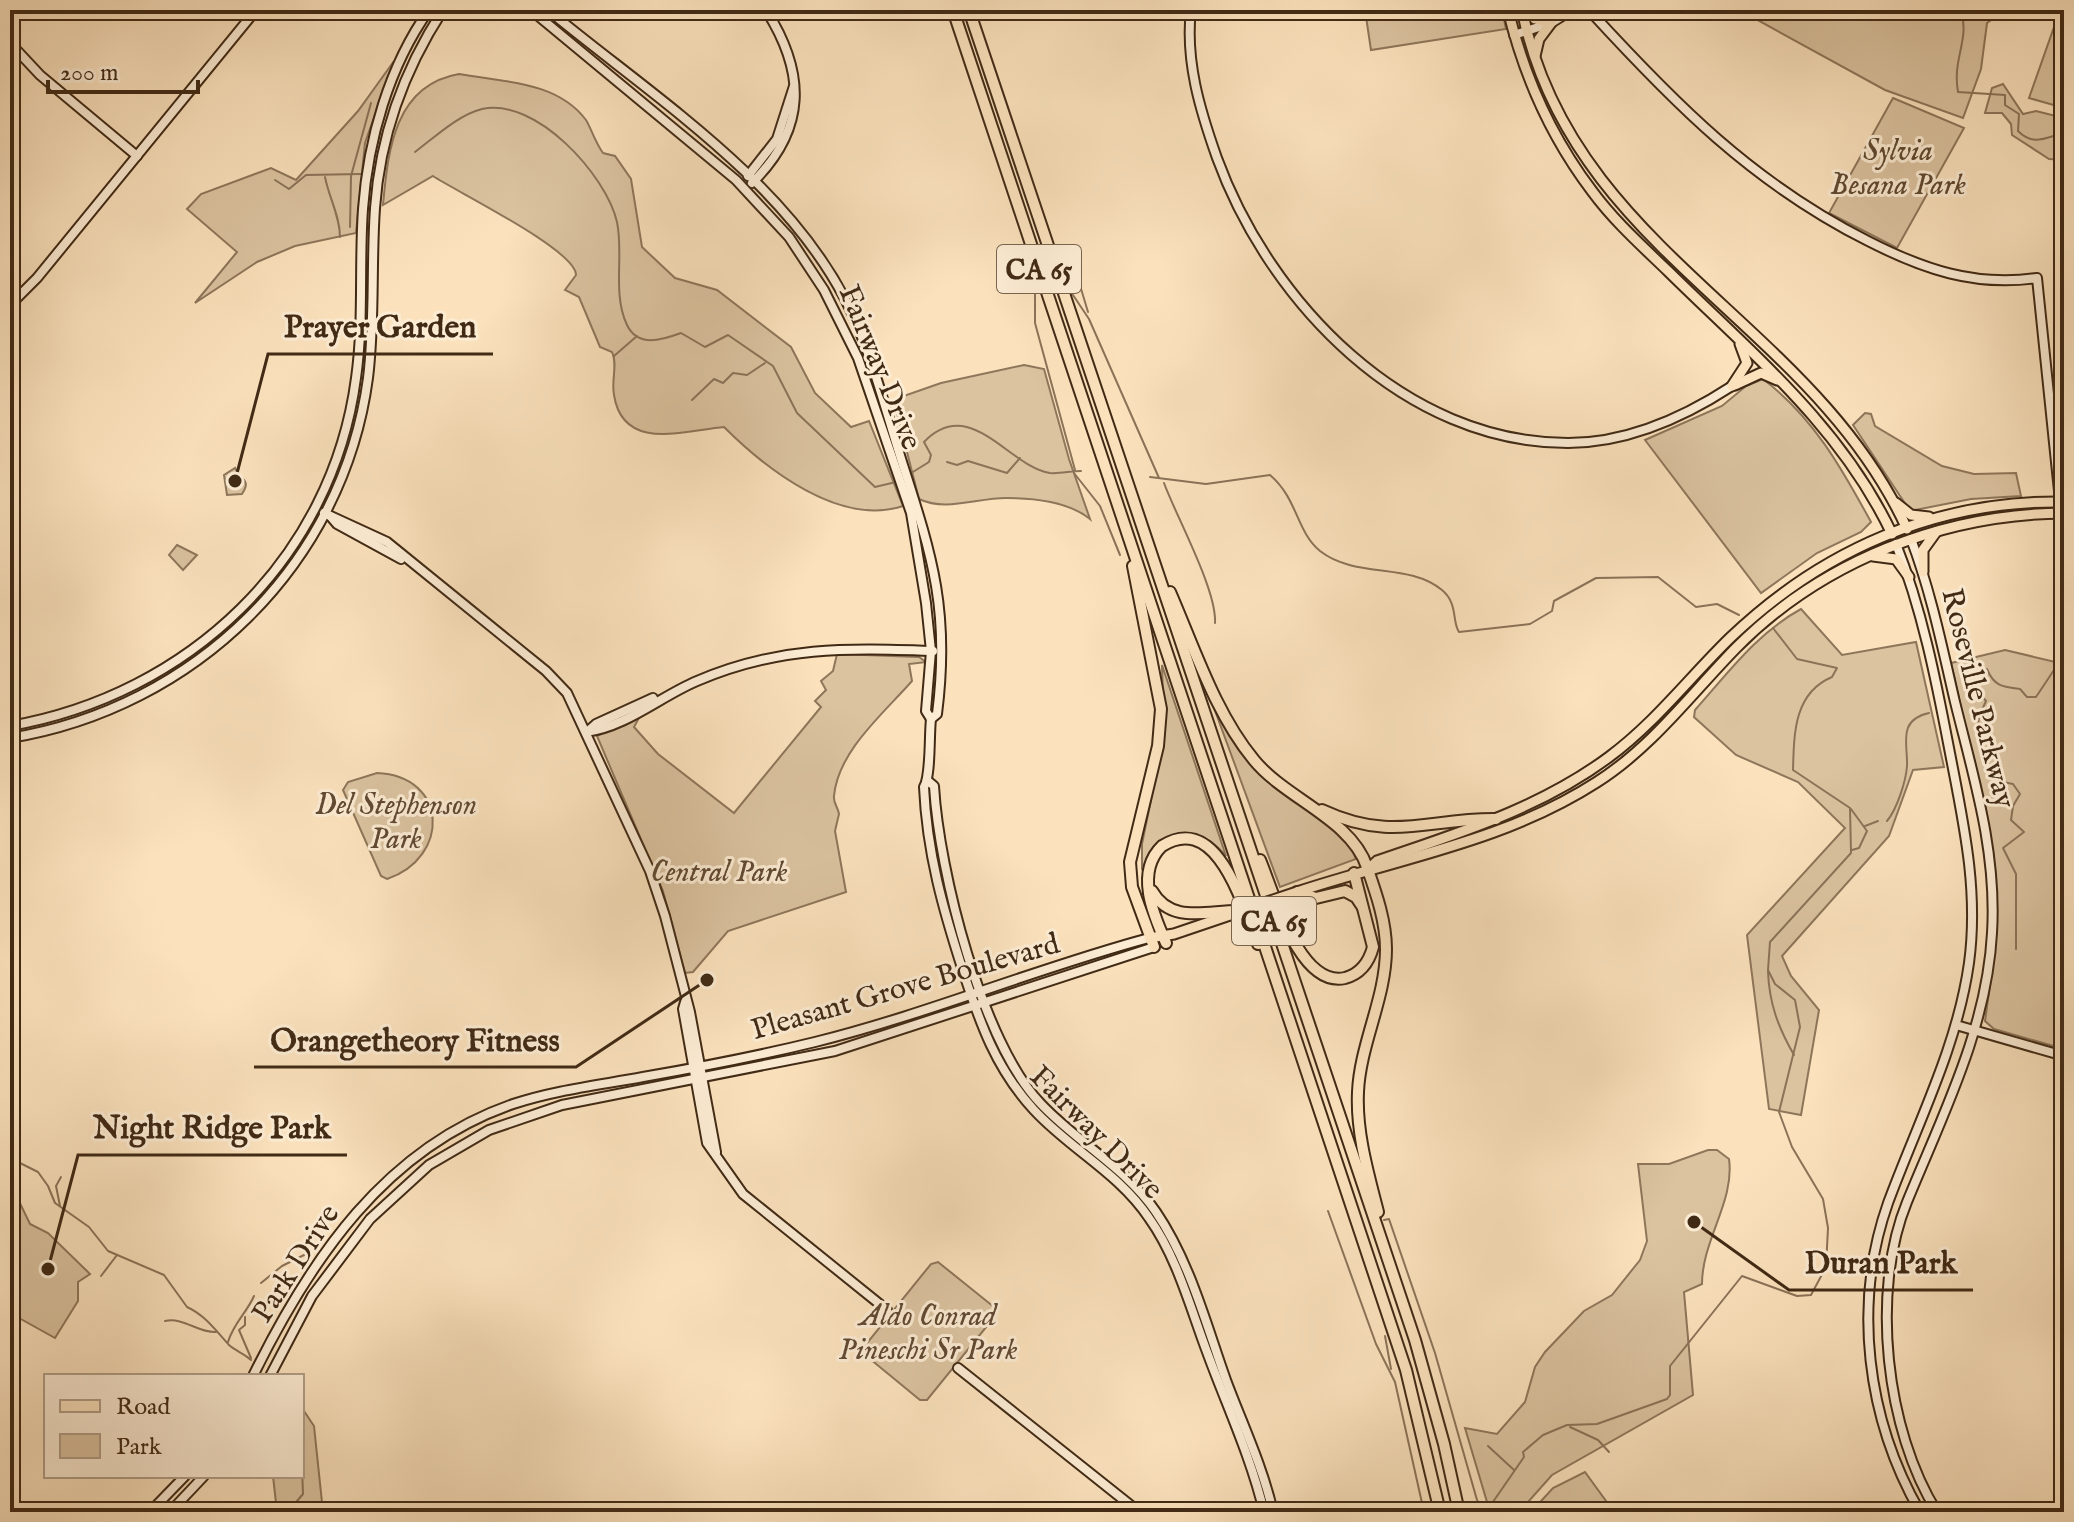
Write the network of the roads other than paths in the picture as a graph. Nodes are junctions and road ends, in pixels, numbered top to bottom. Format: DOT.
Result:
graph roads {
  1 [pos="256,10"];
  2 [pos="429,10"];
  3 [pos="443,10"];
  4 [pos="531,10"];
  5 [pos="548,10"];
  6 [pos="766,10"];
  7 [pos="953,10"];
  8 [pos="969,10"];
  9 [pos="1191,10"];
  10 [pos="1508,10"];
  11 [pos="1524,10"];
  12 [pos="1572,10"];
  13 [pos="1589,10"];
  14 [pos="1551,23"];
  15 [pos="1527,31"];
  16 [pos="1514,35"];
  17 [pos="10,43"];
  18 [pos="596,50"];
  19 [pos="1535,56"];
  20 [pos="590,58"];
  21 [pos="137,156"];
  22 [pos="752,177"];
  23 [pos="743,186"];
  24 [pos="10,305"];
  25 [pos="361,313"];
  26 [pos="1737,338"];
  27 [pos="371,343"];
  28 [pos="1773,353"];
  29 [pos="1761,361"];
  30 [pos="1781,382"];
  31 [pos="1732,386"];
  32 [pos="899,465"];
  33 [pos="909,493"];
  34 [pos="1891,499"];
  35 [pos="1878,506"];
  36 [pos="2063,508"];
  37 [pos="316,509"];
  38 [pos="329,515"];
  39 [pos="1932,518"];
  40 [pos="1141,524"];
  41 [pos="1906,527"];
  42 [pos="1126,528"];
  43 [pos="1938,530"];
  44 [pos="1891,531"];
  45 [pos="1911,539"];
  46 [pos="1865,543"];
  47 [pos="1896,544"];
  48 [pos="1870,555"];
  49 [pos="1923,572"];
  50 [pos="1909,577"];
  51 [pos="257,593"];
  52 [pos="229,622"];
  53 [pos="236,631"];
  54 [pos="218,647"];
  55 [pos="931,651"];
  56 [pos="942,651"];
  57 [pos="1705,665"];
  58 [pos="1676,714"];
  59 [pos="931,719"];
  60 [pos="10,726"];
  61 [pos="586,732"];
  62 [pos="10,738"];
  63 [pos="1228,782"];
  64 [pos="926,784"];
  65 [pos="1289,793"];
  66 [pos="936,818"];
  67 [pos="1496,819"];
  68 [pos="930,854"];
  69 [pos="1368,869"];
  70 [pos="1354,873"];
  71 [pos="1147,883"];
  72 [pos="1297,892"];
  73 [pos="1240,911"];
  74 [pos="1221,914"];
  75 [pos="1366,914"];
  76 [pos="1164,939"];
  77 [pos="1152,942"];
  78 [pos="1271,964"];
  79 [pos="982,991"];
  80 [pos="971,994"];
  81 [pos="986,1004"];
  82 [pos="975,1007"];
  83 [pos="1956,1025"];
  84 [pos="1974,1031"];
  85 [pos="831,1038"];
  86 [pos="2064,1056"];
  87 [pos="791,1060"];
  88 [pos="697,1067"];
  89 [pos="698,1079"];
  90 [pos="513,1105"];
  91 [pos="504,1123"];
  92 [pos="385,1183"];
  93 [pos="395,1193"];
  94 [pos="887,1310"];
  95 [pos="1407,1318"];
  96 [pos="958,1368"];
  97 [pos="1213,1369"];
  98 [pos="254,1374"];
  99 [pos="271,1374"];
  100 [pos="1247,1434"];
  101 [pos="183,1478"];
  102 [pos="202,1478"];
  103 [pos="1438,1509"];
  104 [pos="150,1512"];
  105 [pos="170,1512"];
  106 [pos="1139,1512"];
  107 [pos="1264,1512"];
  108 [pos="1273,1512"];
  109 [pos="1459,1512"];
  110 [pos="1920,1512"];
  111 [pos="1937,1512"];
  1 -- 21 [label="main road"];
  2 -- 25 [label="main road"];
  3 -- 27 [label="main road"];
  4 -- 20 [label="main road, Fairway Drive"];
  5 -- 18 [label="main road, Fairway Drive"];
  6 -- 22 [label="main road"];
  7 -- 42 [label="highway, CA 65"];
  8 -- 40 [label="highway, CA 65"];
  9 -- 31 [label="main road"];
  10 -- 16 [label="main road, Roseville Parkway"];
  11 -- 14 [label="main road"];
  11 -- 15 [label="main road, Roseville Parkway"];
  12 -- 14 [label="main road"];
  13 -- 36 [label="main road"];
  14 -- 15 [label="main road"];
  14 -- 19 [label="main road"];
  15 -- 16 [label="main road"];
  15 -- 19 [label="main road, Roseville Parkway"];
  16 -- 26 [label="main road, Roseville Parkway"];
  17 -- 21 [label="main road"];
  18 -- 20 [label="main road"];
  18 -- 22 [label="main road, Fairway Drive"];
  19 -- 28 [label="main road, Roseville Parkway"];
  20 -- 23 [label="main road, Fairway Drive"];
  21 -- 24 [label="main road"];
  22 -- 23 [label="main road"];
  22 -- 32 [label="main road, Fairway Drive"];
  23 -- 32 [label="main road, Fairway Drive"];
  25 -- 27 [label="main road"];
  25 -- 37 [label="main road"];
  26 -- 29 [label="main road, Roseville Parkway"];
  26 -- 31 [label="main road"];
  27 -- 38 [label="main road"];
  28 -- 29 [label="main road"];
  28 -- 34 [label="main road, Roseville Parkway"];
  29 -- 30 [label="main road, Roseville Parkway"];
  29 -- 31 [label="main road"];
  30 -- 31 [label="main road"];
  30 -- 35 [label="main road, Roseville Parkway"];
  32 -- 33 [label="main road, Fairway Drive"];
  33 -- 55 [label="main road, Fairway Drive"];
  33 -- 56 [label="main road, Fairway Drive"];
  34 -- 39 [label="main road"];
  34 -- 41 [label="main road, Roseville Parkway"];
  35 -- 44 [label="main road, Roseville Parkway"];
  35 -- 46 [label="main road"];
  36 -- 39 [label="main road"];
  36 -- 43 [label="main road"];
  37 -- 38 [label="main road"];
  37 -- 51 [label="main road"];
  38 -- 53 [label="main road"];
  38 -- 61 [label="main road"];
  39 -- 41 [label="main road"];
  40 -- 63 [label="highway, CA 65"];
  40 -- 65 [label="highway"];
  41 -- 44 [label="main road"];
  41 -- 45 [label="main road, Roseville Parkway"];
  42 -- 77 [label="highway"];
  42 -- 78 [label="highway, CA 65"];
  43 -- 45 [label="main road"];
  43 -- 49 [label="main road"];
  44 -- 46 [label="main road"];
  44 -- 47 [label="main road, Roseville Parkway"];
  45 -- 47 [label="main road"];
  45 -- 49 [label="main road, Roseville Parkway"];
  46 -- 57 [label="main road"];
  47 -- 48 [label="main road"];
  47 -- 50 [label="main road, Roseville Parkway"];
  48 -- 50 [label="main road"];
  48 -- 58 [label="main road"];
  49 -- 84 [label="main road, Roseville Parkway"];
  50 -- 83 [label="main road, Roseville Parkway"];
  51 -- 52 [label="main road"];
  51 -- 53 [label="main road"];
  52 -- 54 [label="main road"];
  52 -- 60 [label="main road"];
  53 -- 54 [label="main road"];
  54 -- 62 [label="main road"];
  55 -- 56 [label="main road"];
  55 -- 59 [label="main road, Fairway Drive"];
  55 -- 61 [label="main road"];
  56 -- 59 [label="main road, Fairway Drive"];
  57 -- 58 [label="main road"];
  57 -- 67 [label="main road"];
  58 -- 69 [label="main road"];
  59 -- 64 [label="main road, Fairway Drive"];
  61 -- 88 [label="main road"];
  63 -- 75 [label="highway"];
  63 -- 95 [label="highway, CA 65"];
  64 -- 66 [label="main road, Fairway Drive"];
  64 -- 68 [label="main road, Fairway Drive"];
  65 -- 67 [label="highway"];
  65 -- 69 [label="highway"];
  66 -- 68 [label="main road"];
  66 -- 79 [label="main road, Fairway Drive"];
  67 -- 69 [label="main road"];
  68 -- 80 [label="main road, Fairway Drive"];
  69 -- 70 [label="main road"];
  69 -- 95 [label="highway"];
  70 -- 72 [label="main road"];
  70 -- 75 [label="highway"];
  71 -- 74 [label="highway"];
  71 -- 76 [label="highway"];
  71 -- 78 [label="highway"];
  72 -- 73 [label="main road, bridge"];
  72 -- 75 [label="highway"];
  73 -- 74 [label="highway"];
  74 -- 76 [label="main road, Pleasant Grove Boulevard"];
  76 -- 77 [label="main road, Pleasant Grove Boulevard"];
  77 -- 79 [label="main road, Pleasant Grove Boulevard"];
  77 -- 81 [label="main road, Pleasant Grove Boulevard"];
  78 -- 103 [label="highway, CA 65"];
  79 -- 80 [label="main road, Pleasant Grove Boulevard"];
  79 -- 81 [label="main road, Fairway Drive"];
  80 -- 82 [label="main road, Fairway Drive"];
  80 -- 85 [label="main road, Pleasant Grove Boulevard"];
  81 -- 82 [label="main road, Pleasant Grove Boulevard"];
  81 -- 100 [label="main road, Fairway Drive"];
  82 -- 87 [label="main road, Pleasant Grove Boulevard"];
  82 -- 97 [label="main road, Fairway Drive"];
  83 -- 84 [label="main road"];
  83 -- 110 [label="main road, Roseville Parkway"];
  84 -- 86 [label="main road"];
  84 -- 111 [label="main road, Roseville Parkway"];
  85 -- 87 [label="main road"];
  85 -- 88 [label="main road, Pleasant Grove Boulevard"];
  87 -- 89 [label="main road, Pleasant Grove Boulevard"];
  88 -- 89 [label="main road"];
  88 -- 90 [label="main road, Pleasant Grove Boulevard"];
  89 -- 91 [label="main road, Pleasant Grove Boulevard"];
  89 -- 94 [label="main road"];
  90 -- 91 [label="main road"];
  90 -- 92 [label="main road, Pleasant Grove Boulevard"];
  91 -- 93 [label="main road, Pleasant Grove Boulevard"];
  92 -- 98 [label="main road, Park Drive"];
  93 -- 99 [label="main road, Park Drive"];
  95 -- 109 [label="highway, CA 65"];
  96 -- 106 [label="main road"];
  97 -- 100 [label="main road"];
  97 -- 107 [label="main road, Fairway Drive"];
  100 -- 108 [label="main road, Fairway Drive"];
  101 -- 104 [label="main road"];
  102 -- 105 [label="main road"];
}
